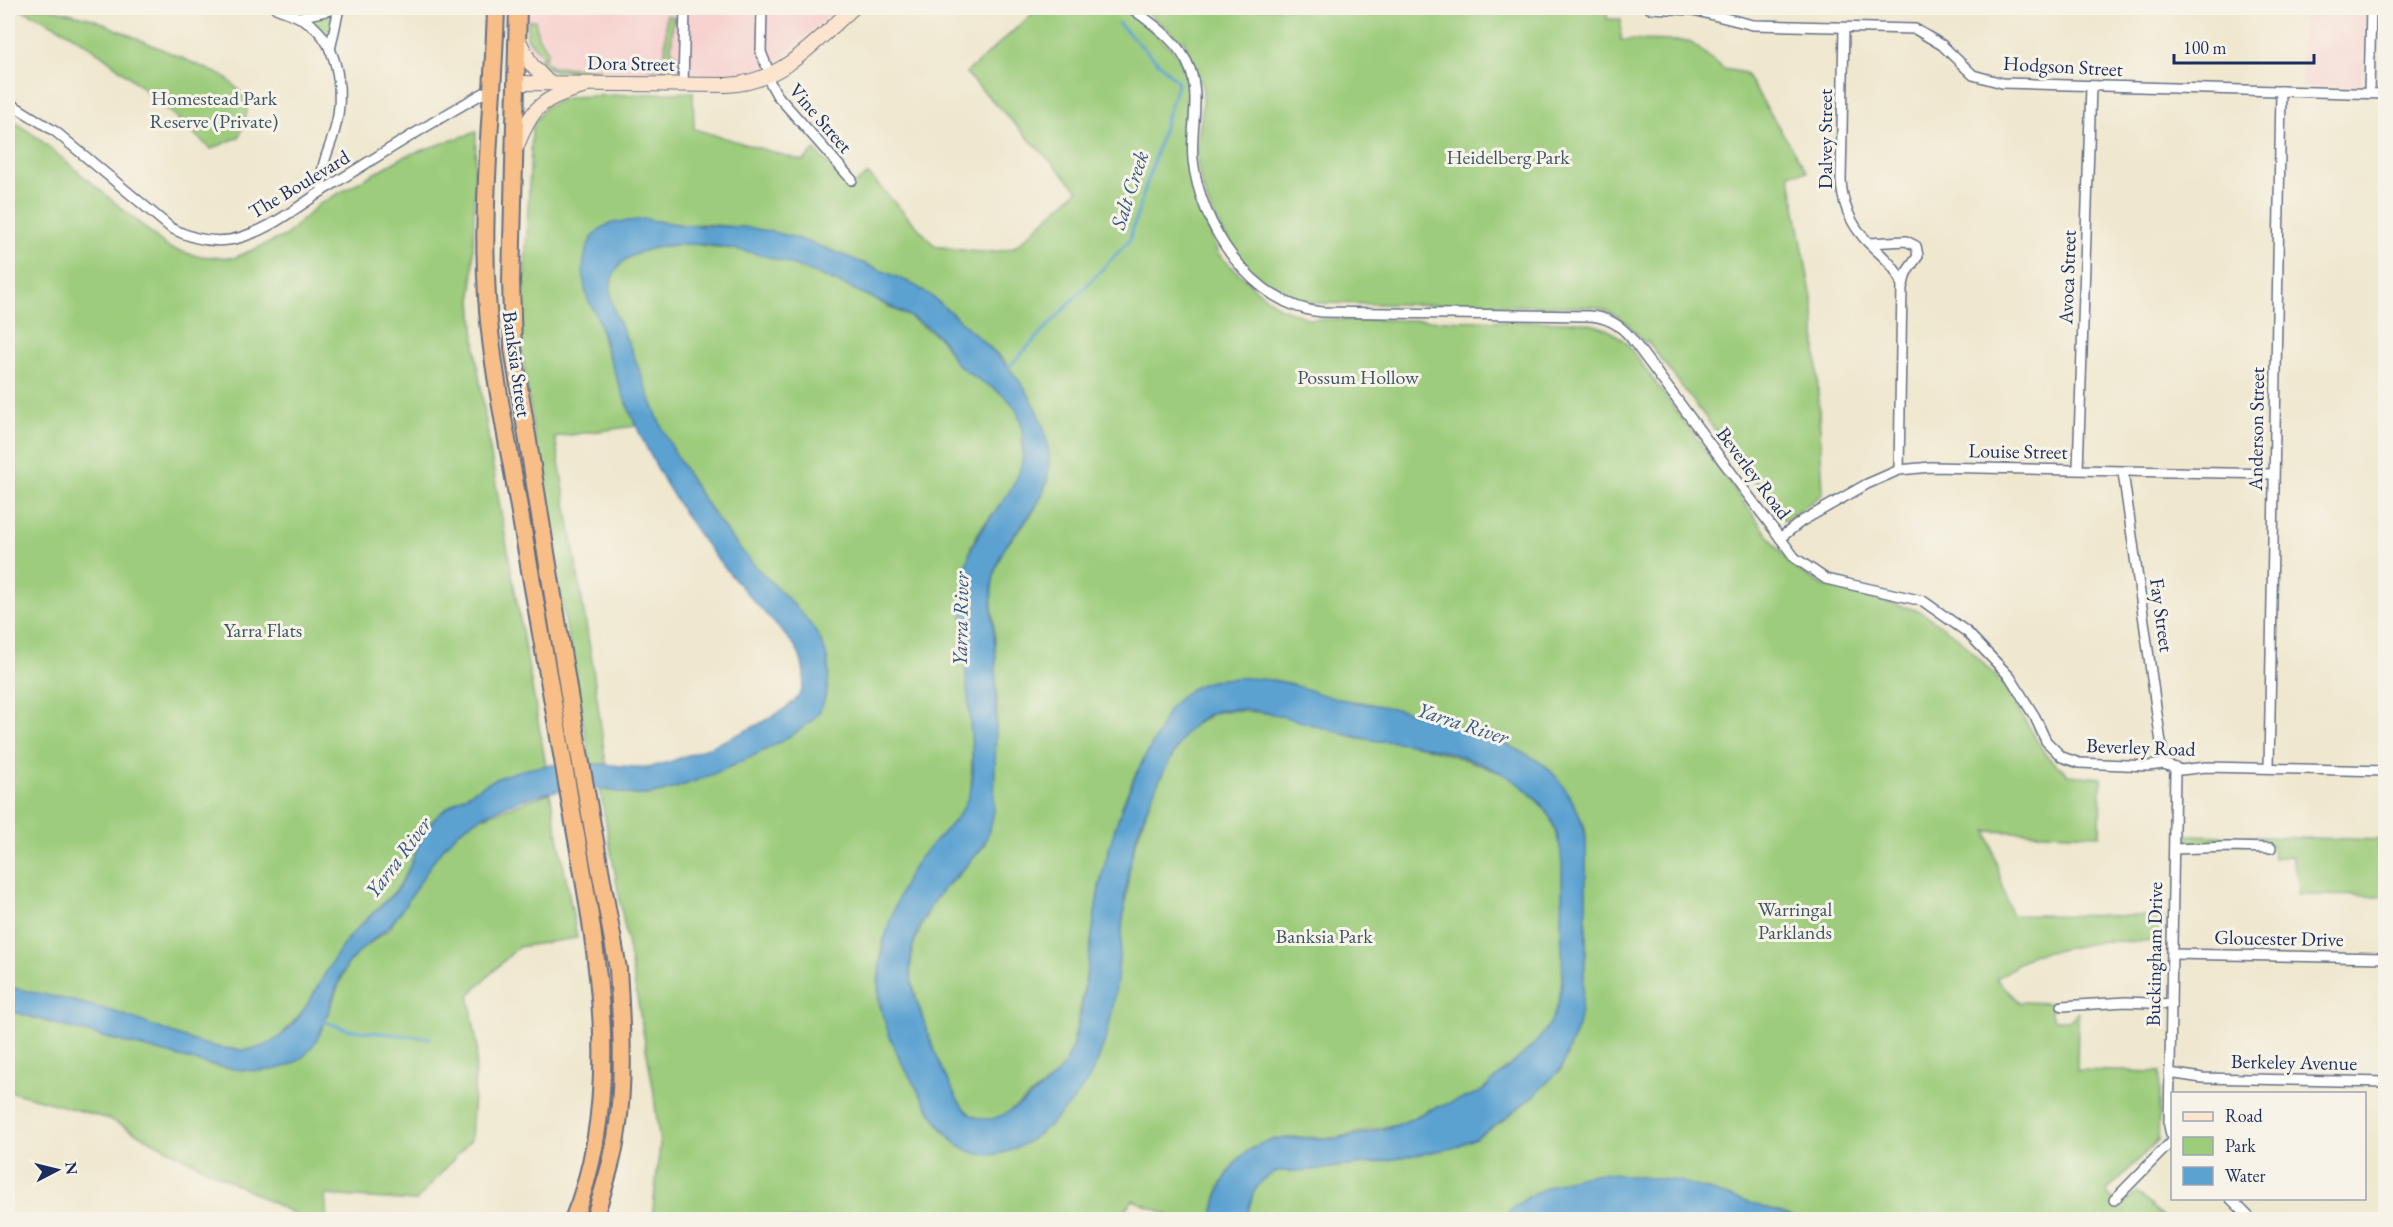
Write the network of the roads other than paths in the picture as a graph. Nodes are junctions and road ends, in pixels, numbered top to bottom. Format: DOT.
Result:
graph roads {
  1 [pos="276,8"];
  2 [pos="496,8"];
  3 [pos="518,8"];
  4 [pos="684,8"];
  5 [pos="762,8"];
  6 [pos="853,8"];
  7 [pos="1131,8"];
  8 [pos="1649,8"];
  9 [pos="2371,8"];
  10 [pos="298,17"];
  11 [pos="1844,28"];
  12 [pos="517,37"];
  13 [pos="330,50"];
  14 [pos="769,76"];
  15 [pos="548,82"];
  16 [pos="516,83"];
  17 [pos="599,83"];
  18 [pos="682,85"];
  19 [pos="2091,87"];
  20 [pos="491,89"];
  21 [pos="2281,91"];
  22 [pos="2369,93"];
  23 [pos="2385,94"];
  24 [pos="8,102"];
  25 [pos="514,153"];
  26 [pos="323,160"];
  27 [pos="340,180"];
  28 [pos="852,180"];
  29 [pos="322,191"];
  30 [pos="1869,243"];
  31 [pos="1903,288"];
  32 [pos="2078,469"];
  33 [pos="1899,470"];
  34 [pos="2123,471"];
  35 [pos="2273,474"];
  36 [pos="1780,538"];
  37 [pos="565,721"];
  38 [pos="2164,764"];
  39 [pos="2269,768"];
  40 [pos="2175,769"];
  41 [pos="2385,771"];
  42 [pos="585,837"];
  43 [pos="2271,848"];
  44 [pos="2174,849"];
  45 [pos="2172,954"];
  46 [pos="2385,958"];
  47 [pos="2171,1004"];
  48 [pos="2062,1006"];
  49 [pos="2169,1078"];
  50 [pos="2385,1082"];
  51 [pos="2171,1135"];
  52 [pos="2171,1141"];
  53 [pos="2114,1200"];
  54 [pos="2232,1200"];
  55 [pos="573,1220"];
  56 [pos="594,1220"];
  57 [pos="2252,1220"];
  1 -- 10 [label="street"];
  2 -- 20 [label="highway, Banksia Street"];
  3 -- 12 [label="highway, Banksia Street"];
  4 -- 18 [label="street"];
  5 -- 14 [label="street, Vine Street"];
  6 -- 14 [label="main road, Dora Street"];
  7 -- 36 [label="street, Beverley Road"];
  8 -- 11 [label="street, Hodgson Street"];
  9 -- 22 [label="street"];
  10 -- 13 [label="street"];
  10 -- 13 [label="street"];
  11 -- 19 [label="street, Hodgson Street"];
  11 -- 30 [label="street, Dalvey Street"];
  12 -- 15 [label="main road"];
  12 -- 16 [label="highway, Banksia Street"];
  13 -- 26 [label="street"];
  14 -- 18 [label="main road, Dora Street"];
  14 -- 28 [label="street, Vine Street"];
  15 -- 16 [label="main road, Dora Street"];
  15 -- 17 [label="main road, Dora Street"];
  16 -- 20 [label="highway, Dora Street"];
  16 -- 25 [label="highway, Banksia Street"];
  17 -- 18 [label="main road, Dora Street"];
  17 -- 25 [label="main road"];
  19 -- 21 [label="street, Hodgson Street"];
  19 -- 32 [label="street, Avoca Street"];
  20 -- 27 [label="street, The Boulevard"];
  20 -- 37 [label="highway, Banksia Street"];
  21 -- 22 [label="street, Hodgson Street"];
  21 -- 35 [label="street, Anderson Street"];
  22 -- 23 [label="street, Hodgson Street"];
  24 -- 29 [label="street, The Boulevard"];
  25 -- 37 [label="highway, Banksia Street"];
  26 -- 27 [label="street"];
  26 -- 29 [label="street"];
  27 -- 29 [label="street, The Boulevard"];
  30 -- 31 [label="street, Dalvey Street"];
  30 -- 31 [label="street, Dalvey Street"];
  31 -- 33 [label="street, Dalvey Street"];
  32 -- 33 [label="street, Louise Street"];
  32 -- 34 [label="street, Louise Street"];
  33 -- 36 [label="street, Louise Street"];
  34 -- 35 [label="street, Louise Street"];
  34 -- 38 [label="street, Fay Street"];
  35 -- 39 [label="street, Anderson Street"];
  36 -- 38 [label="street, Beverley Road"];
  37 -- 42 [label="highway"];
  38 -- 40 [label="street, Beverley Road"];
  39 -- 40 [label="street, Beverley Road"];
  39 -- 41 [label="street, Beverley Road"];
  40 -- 44 [label="street, Buckingham Drive"];
  42 -- 55 [label="highway"];
  42 -- 56 [label="highway"];
  43 -- 44 [label="street"];
  44 -- 45 [label="street, Buckingham Drive"];
  45 -- 46 [label="street, Gloucester Drive"];
  45 -- 47 [label="street, Buckingham Drive"];
  47 -- 48 [label="street"];
  47 -- 49 [label="street, Buckingham Drive"];
  49 -- 50 [label="street, Berkeley Avenue"];
  49 -- 51 [label="street, Buckingham Drive"];
  52 -- 53 [label="street"];
  54 -- 57 [label="street"];
}
